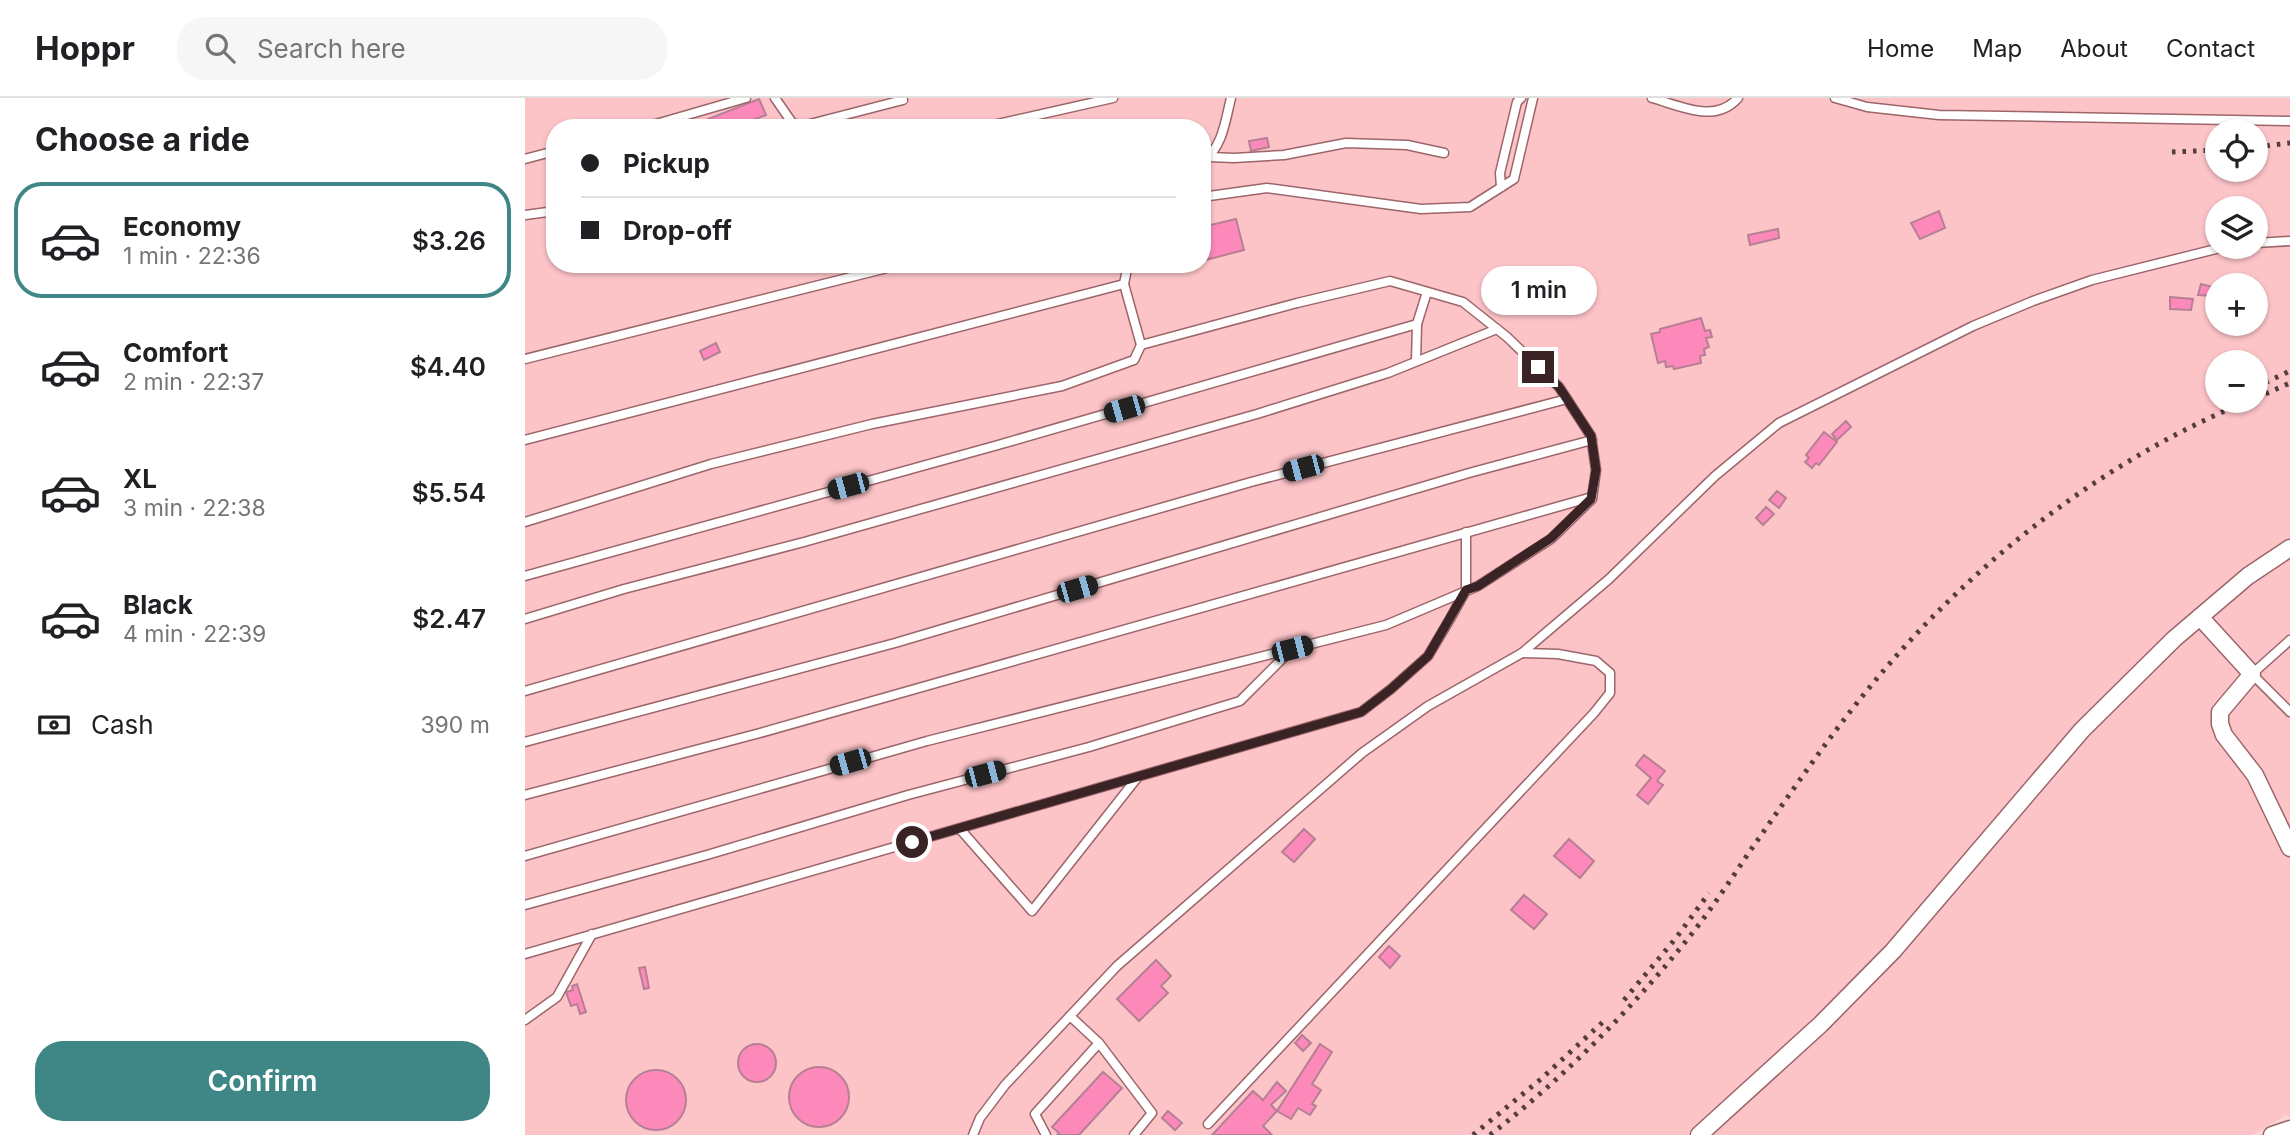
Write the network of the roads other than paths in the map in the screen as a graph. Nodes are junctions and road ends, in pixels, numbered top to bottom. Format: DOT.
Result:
graph roads {
  1 [pos="746,98"];
  2 [pos="775,98"];
  3 [pos="902,98"];
  4 [pos="1113,98"];
  5 [pos="1231,98"];
  6 [pos="1521,98"];
  7 [pos="1533,98"];
  8 [pos="1652,98"];
  9 [pos="1738,98"];
  10 [pos="1835,98"];
  11 [pos="673,119"];
  12 [pos="790,119"];
  13 [pos="832,119"];
  14 [pos="1019,119"];
  15 [pos="2290,121"];
  16 [pos="1211,152"];
  17 [pos="546,153"];
  18 [pos="1444,153"];
  19 [pos="525,159"];
  20 [pos="1211,159"];
  21 [pos="1501,187"];
  22 [pos="1211,196"];
  23 [pos="546,212"];
  24 [pos="525,215"];
  25 [pos="2290,241"];
  26 [pos="2268,242"];
  27 [pos="2205,252"];
  28 [pos="867,273"];
  29 [pos="1127,273"];
  30 [pos="1124,284"];
  31 [pos="1427,292"];
  32 [pos="1417,324"];
  33 [pos="1497,329"];
  34 [pos="1141,345"];
  35 [pos="525,359"];
  36 [pos="1416,361"];
  37 [pos="1567,399"];
  38 [pos="525,440"];
  39 [pos="1592,440"];
  40 [pos="1592,497"];
  41 [pos="525,522"];
  42 [pos="1466,532"];
  43 [pos="2290,548"];
  44 [pos="525,576"];
  45 [pos="1466,590"];
  46 [pos="2200,617"];
  47 [pos="525,619"];
  48 [pos="2290,640"];
  49 [pos="1292,649"];
  50 [pos="1522,653"];
  51 [pos="2252,674"];
  52 [pos="525,691"];
  53 [pos="2290,712"];
  54 [pos="525,742"];
  55 [pos="1137,778"];
  56 [pos="525,795"];
  57 [pos="960,829"];
  58 [pos="2290,848"];
  59 [pos="525,856"];
  60 [pos="525,905"];
  61 [pos="592,934"];
  62 [pos="525,954"];
  63 [pos="1070,1016"];
  64 [pos="525,1020"];
  65 [pos="1099,1043"];
  66 [pos="1208,1124"];
  67 [pos="2290,1129"];
  68 [pos="973,1135"];
  69 [pos="1046,1135"];
  70 [pos="1134,1135"];
  71 [pos="1699,1135"];
  72 [pos="2272,1135"];
  1 -- 11 [label="lane"];
  2 -- 12 [label="lane"];
  3 -- 13 [label="lane"];
  4 -- 14 [label="lane"];
  5 -- 16 [label="lane"];
  6 -- 21 [label="lane"];
  7 -- 21 [label="lane"];
  8 -- 9 [label="lane"];
  10 -- 15 [label="lane"];
  17 -- 19 [label="lane"];
  18 -- 20 [label="lane"];
  21 -- 22 [label="lane"];
  23 -- 24 [label="lane"];
  25 -- 26 [label="lane"];
  27 -- 50 [label="lane"];
  28 -- 35 [label="lane"];
  29 -- 30 [label="lane"];
  30 -- 34 [label="lane"];
  30 -- 38 [label="lane"];
  31 -- 32 [label="lane"];
  31 -- 33 [label="lane"];
  31 -- 34 [label="lane"];
  32 -- 36 [label="lane"];
  32 -- 44 [label="lane"];
  33 -- 36 [label="lane"];
  33 -- 37 [label="lane"];
  34 -- 41 [label="lane"];
  36 -- 47 [label="lane"];
  37 -- 39 [label="lane"];
  37 -- 52 [label="lane"];
  39 -- 40 [label="lane"];
  39 -- 54 [label="lane"];
  40 -- 42 [label="lane"];
  40 -- 45 [label="lane"];
  42 -- 45 [label="lane"];
  42 -- 56 [label="lane"];
  43 -- 46 [label="street"];
  45 -- 49 [label="lane"];
  45 -- 55 [label="lane"];
  46 -- 51 [label="street"];
  46 -- 71 [label="street"];
  48 -- 51 [label="lane"];
  49 -- 59 [label="lane"];
  49 -- 60 [label="lane"];
  50 -- 63 [label="lane"];
  50 -- 66 [label="lane"];
  51 -- 53 [label="lane"];
  51 -- 58 [label="street"];
  55 -- 57 [label="lane"];
  55 -- 57 [label="lane"];
  57 -- 61 [label="lane"];
  61 -- 62 [label="lane"];
  61 -- 64 [label="lane"];
  63 -- 65 [label="lane"];
  63 -- 68 [label="lane"];
  65 -- 69 [label="lane"];
  65 -- 70 [label="lane"];
  67 -- 72 [label="street"];
}
